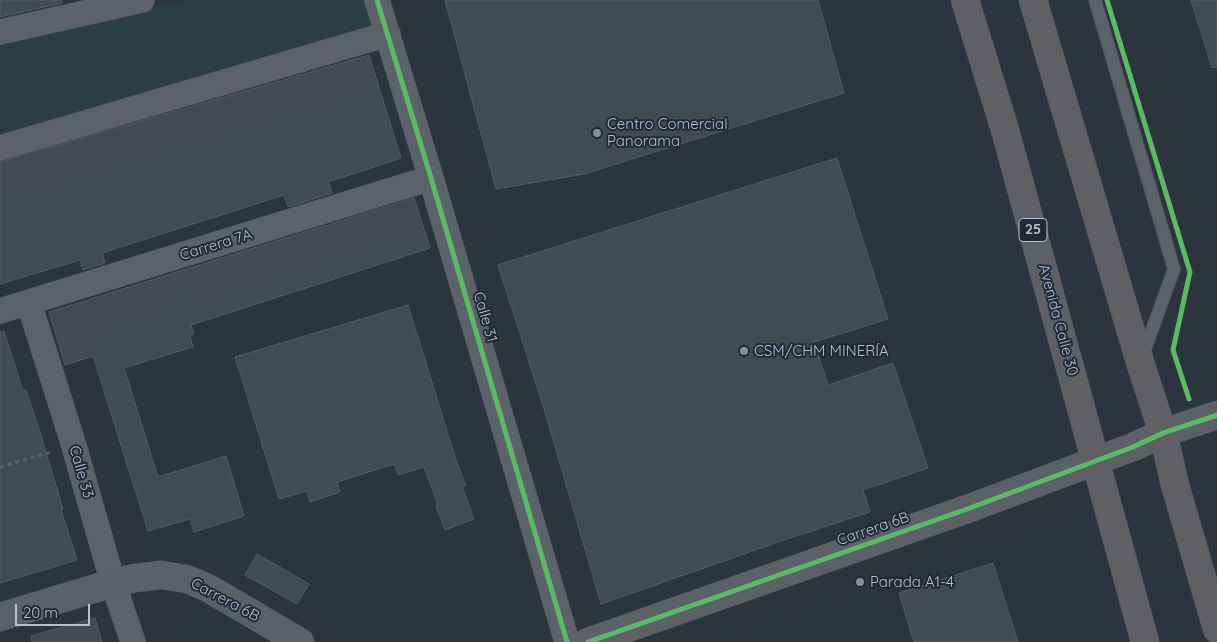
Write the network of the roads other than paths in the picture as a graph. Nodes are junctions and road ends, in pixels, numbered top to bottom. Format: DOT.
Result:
graph roads {
  1 [pos="142,0"];
  2 [pos="377,0"];
  3 [pos="965,0"];
  4 [pos="1033,0"];
  5 [pos="1095,0"];
  6 [pos="0,32"];
  7 [pos="388,34"];
  8 [pos="0,148"];
  9 [pos="431,178"];
  10 [pos="29,303"];
  11 [pos="0,311"];
  12 [pos="1140,362"];
  13 [pos="1217,415"];
  14 [pos="1163,433"];
  15 [pos="1096,461"];
  16 [pos="113,583"];
  17 [pos="0,617"];
  18 [pos="1217,629"];
  19 [pos="133,642"];
  20 [pos="300,642"];
  21 [pos="567,642"];
  22 [pos="588,642"];
  23 [pos="1146,642"];
  1 -- 6 [label="street"];
  2 -- 7 [label="street, Calle 31"];
  3 -- 15 [label="highway, Avenida Calle 30 / 25"];
  4 -- 12 [label="highway"];
  5 -- 12 [label="lane"];
  7 -- 8 [label="street"];
  7 -- 9 [label="street, Calle 31"];
  9 -- 10 [label="street, Carrera 7A"];
  9 -- 21 [label="street, Calle 31"];
  10 -- 11 [label="street, Carrera 7A"];
  10 -- 16 [label="street, Calle 33"];
  12 -- 14 [label="highway"];
  13 -- 14 [label="street, Carrera 6B"];
  14 -- 15 [label="street, Carrera 6B"];
  14 -- 18 [label="highway"];
  15 -- 22 [label="street, Carrera 6B"];
  15 -- 23 [label="highway, Avenida Calle 30 / 25"];
  16 -- 17 [label="street, Carrera 6B"];
  16 -- 19 [label="street, Calle 33"];
  16 -- 20 [label="street, Carrera 6B"];
}
